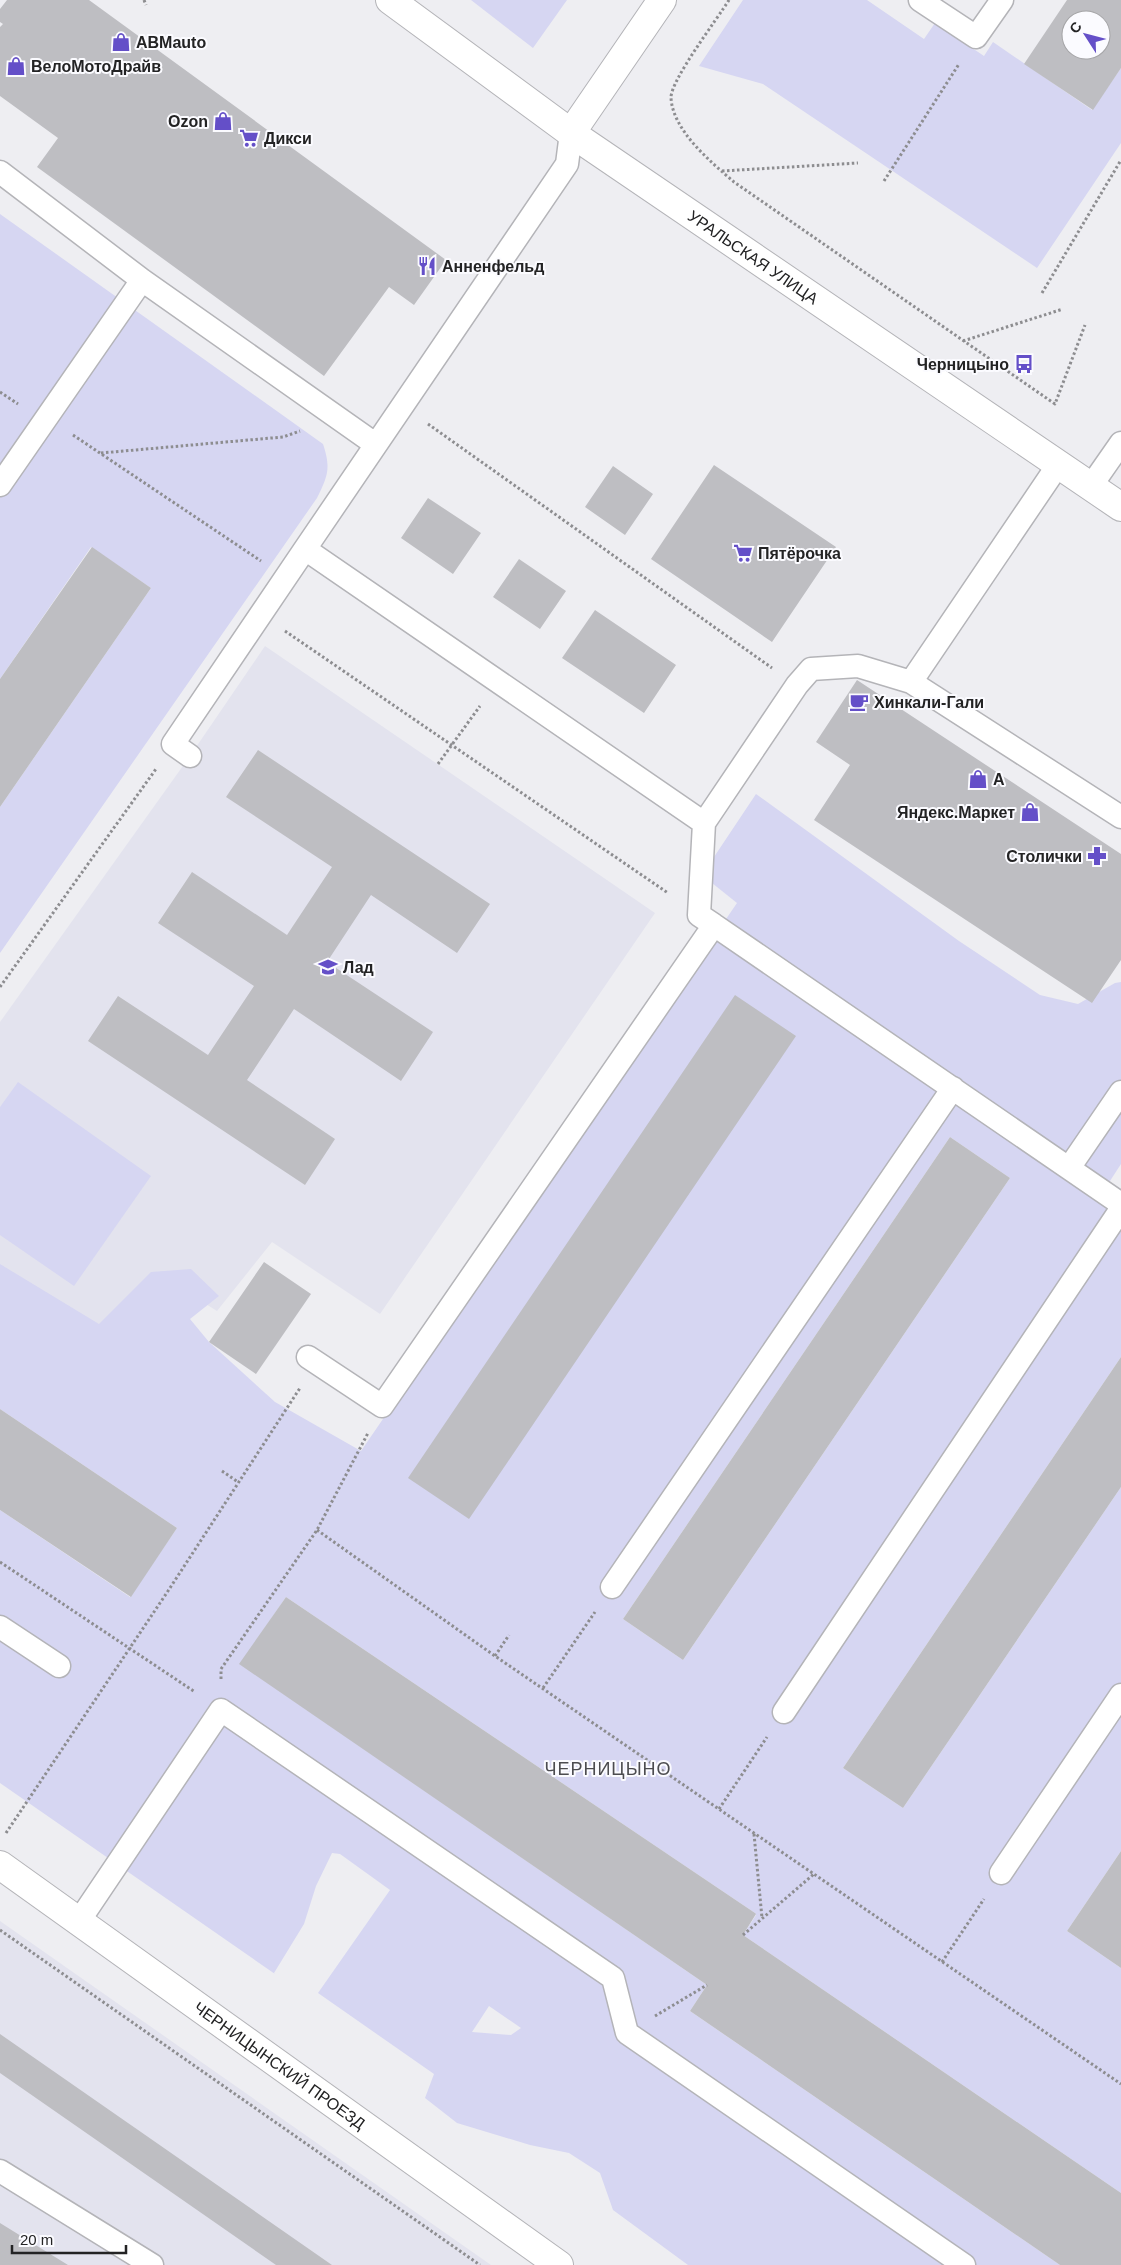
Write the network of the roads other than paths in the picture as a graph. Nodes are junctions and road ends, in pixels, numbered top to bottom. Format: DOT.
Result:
graph roads {
  1 [pos="390,0"];
  2 [pos="662,0"];
  3 [pos="920,0"];
  4 [pos="1002,0"];
  5 [pos="571,133"];
  6 [pos="0,172"];
  7 [pos="142,280"];
  8 [pos="1121,443"];
  9 [pos="375,444"];
  10 [pos="1058,465"];
  11 [pos="0,485"];
  12 [pos="1091,486"];
  13 [pos="1121,506"];
  14 [pos="305,549"];
  15 [pos="911,682"];
  16 [pos="182,750"];
  17 [pos="1121,817"];
  18 [pos="704,823"];
  19 [pos="707,920"];
  20 [pos="953,1088"];
  21 [pos="1121,1092"];
  22 [pos="1070,1168"];
  23 [pos="1121,1204"];
  24 [pos="1121,1210"];
  25 [pos="312,1360"];
  26 [pos="612,1586"];
  27 [pos="0,1627"];
  28 [pos="59,1666"];
  29 [pos="1121,1696"];
  30 [pos="784,1712"];
  31 [pos="0,1865"];
  32 [pos="1001,1874"];
  33 [pos="79,1921"];
  34 [pos="0,2171"];
  35 [pos="152,2265"];
  36 [pos="559,2265"];
  37 [pos="964,2265"];
  1 -- 5 [label="main road, УРАЛЬСКАЯ УЛИЦА"];
  2 -- 5 [label="main road"];
  3 -- 4 [label="lane"];
  5 -- 9 [label="lane"];
  5 -- 10 [label="main road, УРАЛЬСКАЯ УЛИЦА"];
  6 -- 7 [label="lane"];
  7 -- 9 [label="lane"];
  7 -- 11 [label="lane"];
  8 -- 12 [label="lane"];
  9 -- 14 [label="lane"];
  10 -- 12 [label="main road, УРАЛЬСКАЯ УЛИЦА"];
  10 -- 15 [label="lane"];
  12 -- 13 [label="main road, УРАЛЬСКАЯ УЛИЦА"];
  14 -- 16 [label="lane"];
  14 -- 18 [label="lane"];
  15 -- 17 [label="lane"];
  15 -- 18 [label="lane"];
  18 -- 19 [label="lane"];
  19 -- 20 [label="lane"];
  19 -- 25 [label="lane"];
  20 -- 22 [label="lane"];
  20 -- 26 [label="lane"];
  21 -- 22 [label="lane"];
  22 -- 23 [label="lane"];
  24 -- 30 [label="lane"];
  27 -- 28 [label="lane"];
  29 -- 32 [label="lane"];
  31 -- 33 [label="main road, ЧЕРНИЦЫНСКИЙ ПРОЕЗД"];
  33 -- 36 [label="main road, ЧЕРНИЦЫНСКИЙ ПРОЕЗД"];
  33 -- 37 [label="lane"];
  34 -- 35 [label="lane"];
}
